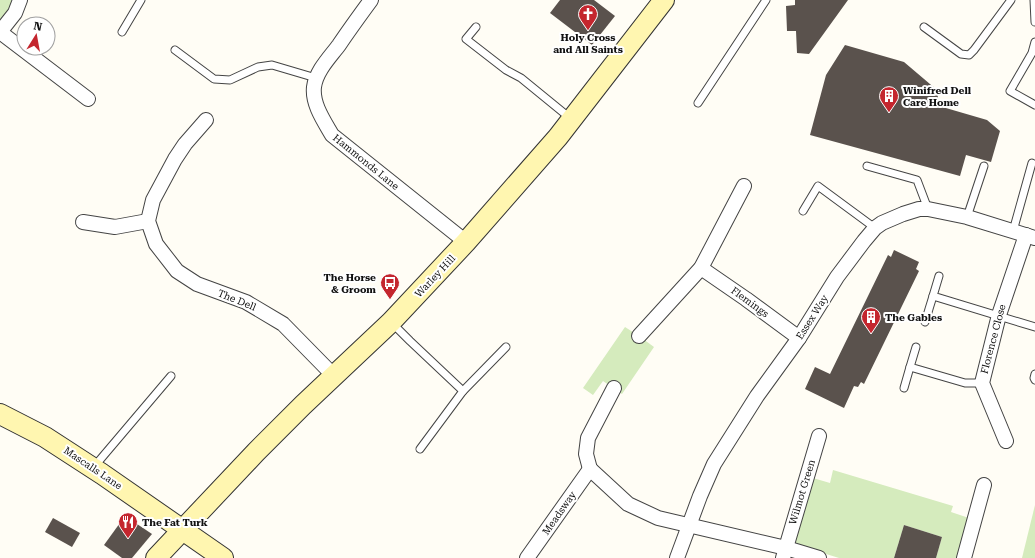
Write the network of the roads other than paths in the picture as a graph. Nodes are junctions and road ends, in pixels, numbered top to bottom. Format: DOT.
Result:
graph roads {
  1 [pos="20,0"];
  2 [pos="141,0"];
  3 [pos="371,0"];
  4 [pos="664,0"];
  5 [pos="766,0"];
  6 [pos="1011,0"];
  7 [pos="1034,0"];
  8 [pos="1035,22"];
  9 [pos="476,27"];
  10 [pos="924,27"];
  11 [pos="0,32"];
  12 [pos="122,32"];
  13 [pos="1035,42"];
  14 [pos="175,50"];
  15 [pos="316,78"];
  16 [pos="88,99"];
  17 [pos="698,103"];
  18 [pos="1035,105"];
  19 [pos="206,120"];
  20 [pos="572,120"];
  21 [pos="1032,163"];
  22 [pos="867,166"];
  23 [pos="984,166"];
  24 [pos="744,186"];
  25 [pos="928,209"];
  26 [pos="803,211"];
  27 [pos="967,217"];
  28 [pos="148,221"];
  29 [pos="82,222"];
  30 [pos="875,228"];
  31 [pos="1025,235"];
  32 [pos="466,242"];
  33 [pos="701,268"];
  34 [pos="939,276"];
  35 [pos="933,296"];
  36 [pos="999,315"];
  37 [pos="391,322"];
  38 [pos="925,322"];
  39 [pos="1035,327"];
  40 [pos="639,336"];
  41 [pos="798,338"];
  42 [pos="506,347"];
  43 [pos="916,348"];
  44 [pos="910,367"];
  45 [pos="1035,374"];
  46 [pos="171,376"];
  47 [pos="334,376"];
  48 [pos="1035,380"];
  49 [pos="982,382"];
  50 [pos="614,388"];
  51 [pos="904,388"];
  52 [pos="463,391"];
  53 [pos="0,414"];
  54 [pos="819,436"];
  55 [pos="1006,441"];
  56 [pos="420,450"];
  57 [pos="93,468"];
  58 [pos="590,469"];
  59 [pos="984,485"];
  60 [pos="689,526"];
  61 [pos="182,530"];
  62 [pos="784,553"];
  63 [pos="156,558"];
  64 [pos="223,558"];
  65 [pos="527,558"];
  66 [pos="677,558"];
  67 [pos="819,558"];
  68 [pos="964,558"];
  1 -- 11 [label="street"];
  2 -- 12 [label="lane"];
  3 -- 15 [label="street, Hammonds Lane"];
  4 -- 20 [label="main road, Warley Hill"];
  5 -- 17 [label="lane"];
  6 -- 10 [label="lane"];
  7 -- 8 [label="lane"];
  9 -- 20 [label="lane"];
  11 -- 16 [label="street"];
  13 -- 18 [label="lane"];
  14 -- 15 [label="lane"];
  15 -- 32 [label="street, Hammonds Lane"];
  19 -- 28 [label="street, The Dell"];
  20 -- 32 [label="main road, Warley Hill"];
  21 -- 31 [label="lane"];
  22 -- 25 [label="lane"];
  23 -- 27 [label="lane"];
  24 -- 33 [label="street"];
  25 -- 27 [label="street, Essex Way"];
  25 -- 30 [label="street, Essex Way"];
  26 -- 30 [label="lane"];
  27 -- 31 [label="street, Essex Way"];
  28 -- 29 [label="street"];
  28 -- 47 [label="street, The Dell"];
  30 -- 41 [label="street, Essex Way"];
  31 -- 36 [label="street, Florence Close"];
  32 -- 37 [label="main road, Warley Hill"];
  33 -- 40 [label="street"];
  33 -- 41 [label="street, Flemings"];
  34 -- 35 [label="lane"];
  35 -- 36 [label="lane"];
  35 -- 38 [label="lane"];
  36 -- 39 [label="lane"];
  36 -- 49 [label="street, Florence Close"];
  37 -- 47 [label="main road, Warley Hill"];
  37 -- 52 [label="lane"];
  41 -- 60 [label="street, Essex Way"];
  42 -- 52 [label="lane"];
  43 -- 44 [label="lane"];
  44 -- 49 [label="lane"];
  44 -- 51 [label="lane"];
  45 -- 48 [label="lane"];
  46 -- 57 [label="lane"];
  47 -- 61 [label="main road, Warley Hill"];
  49 -- 55 [label="street, Florence Close"];
  50 -- 58 [label="street"];
  52 -- 56 [label="lane"];
  53 -- 57 [label="main road, Mascalls Lane"];
  54 -- 62 [label="street, Wilmot Green"];
  57 -- 61 [label="main road, Mascalls Lane"];
  58 -- 60 [label="street"];
  58 -- 65 [label="street, Meadsway"];
  59 -- 68 [label="street"];
  60 -- 62 [label="street"];
  60 -- 66 [label="street, Essex Way"];
  61 -- 63 [label="main road, Warley Hill"];
  61 -- 64 [label="main road, Mascalls Lane"];
  62 -- 67 [label="street"];
}
